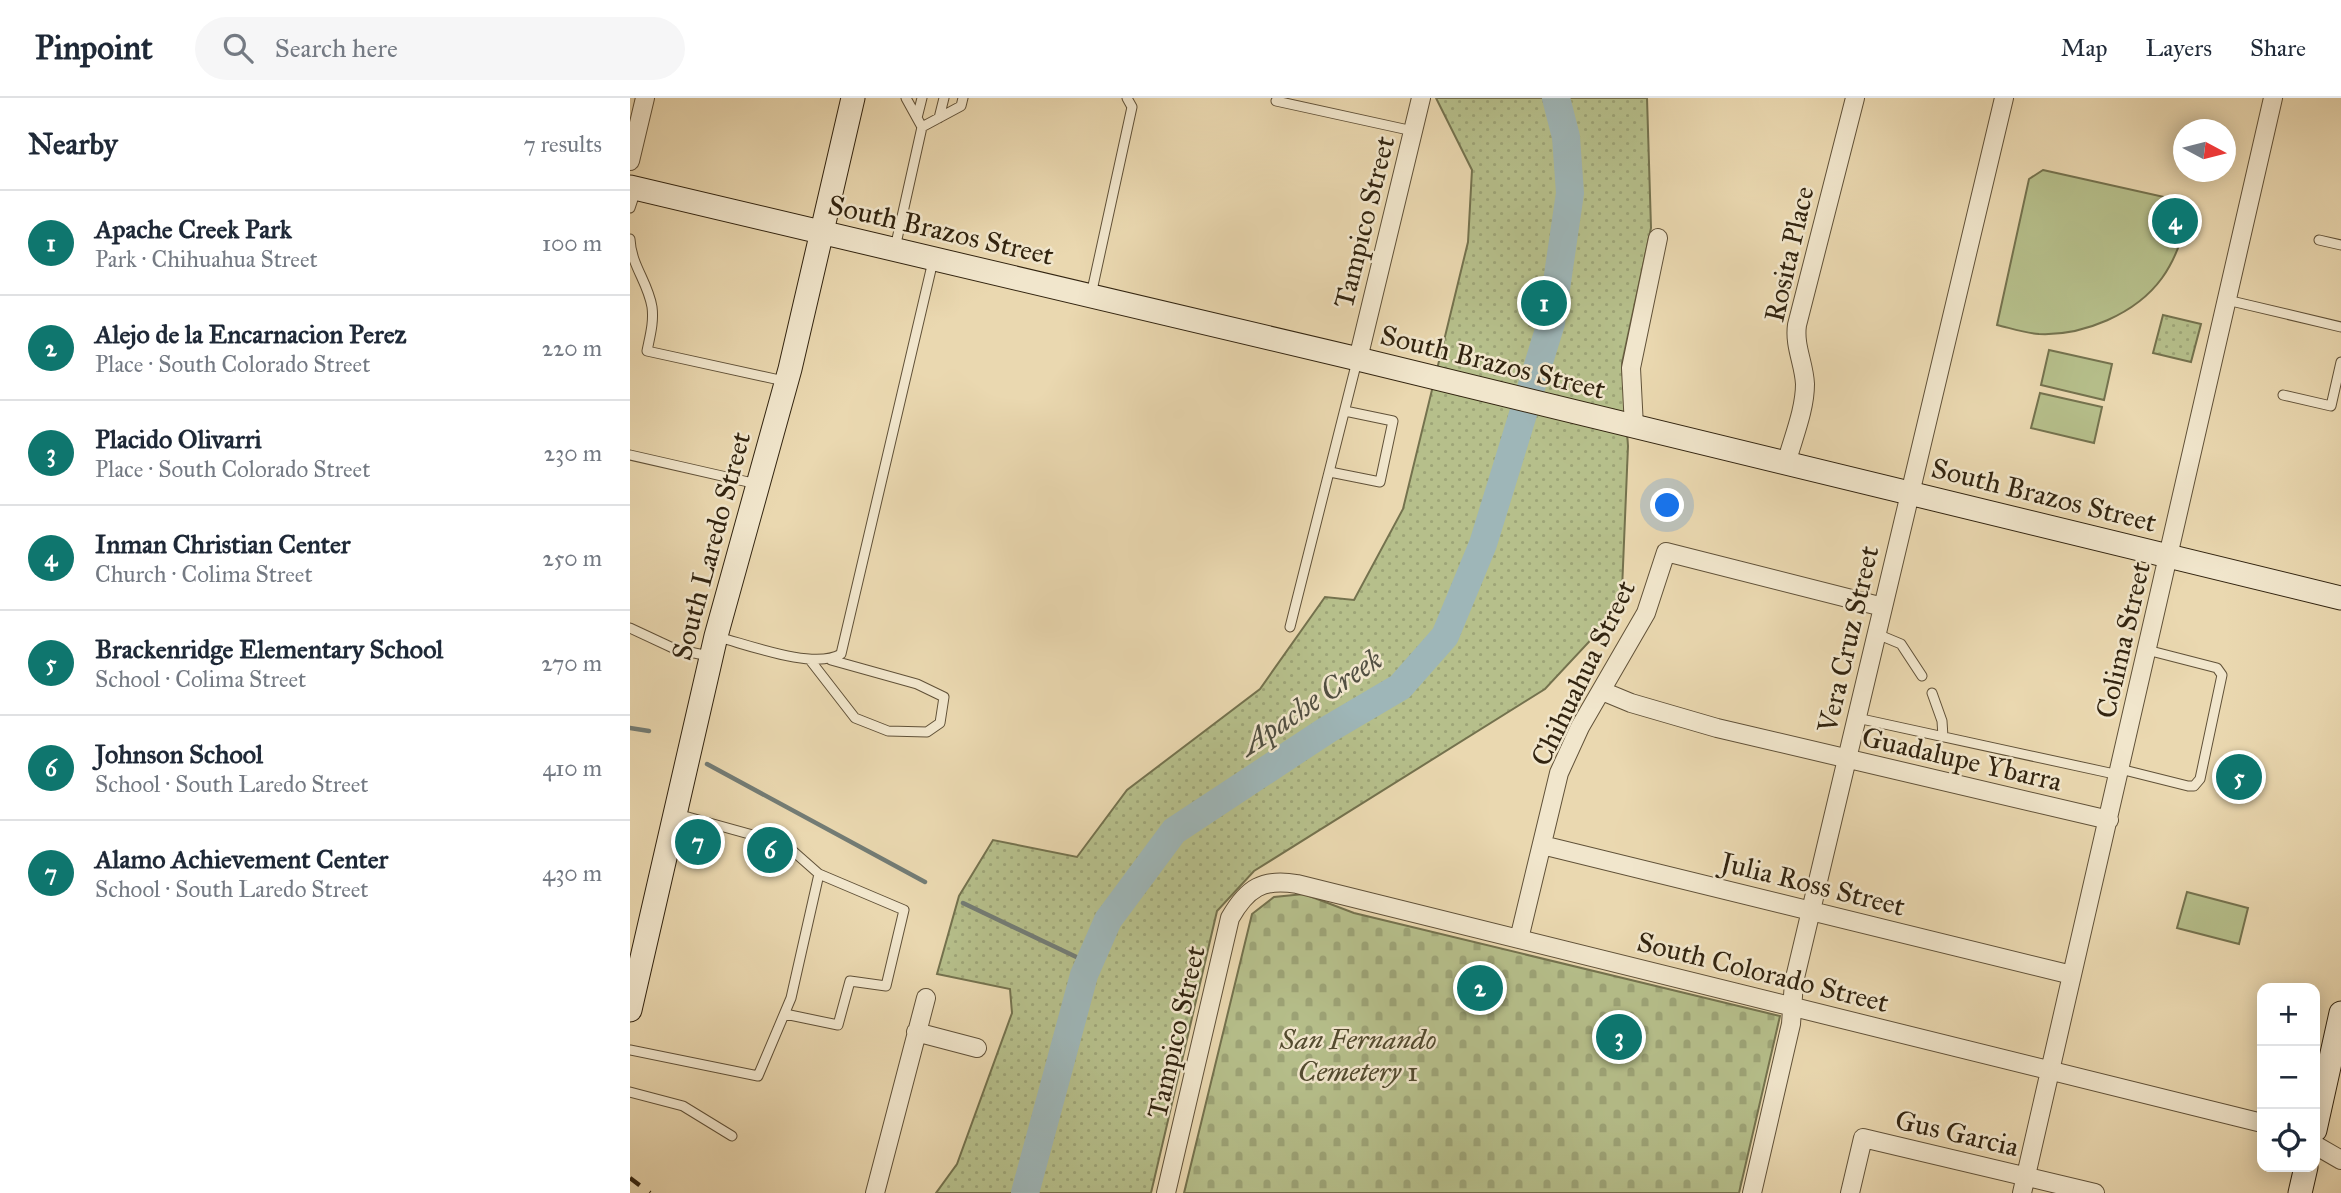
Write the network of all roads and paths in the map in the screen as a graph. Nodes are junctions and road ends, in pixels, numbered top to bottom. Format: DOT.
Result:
graph roads {
  1 [pos="645,98"];
  2 [pos="853,98"];
  3 [pos="906,98"];
  4 [pos="922,98"];
  5 [pos="944,98"];
  6 [pos="962,98"];
  7 [pos="1127,98"];
  8 [pos="1421,98"];
  9 [pos="1855,98"];
  10 [pos="2004,98"];
  11 [pos="2273,98"];
  12 [pos="1276,100"];
  13 [pos="939,118"];
  14 [pos="920,122"];
  15 [pos="1413,131"];
  16 [pos="630,161"];
  17 [pos="632,194"];
  18 [pos="821,232"];
  19 [pos="1658,238"];
  20 [pos="630,239"];
  21 [pos="2319,240"];
  22 [pos="2341,245"];
  23 [pos="895,250"];
  24 [pos="934,259"];
  25 [pos="1091,297"];
  26 [pos="2227,300"];
  27 [pos="2341,327"];
  28 [pos="1358,359"];
  29 [pos="2341,362"];
  30 [pos="786,382"];
  31 [pos="2283,395"];
  32 [pos="1345,411"];
  33 [pos="1634,427"];
  34 [pos="630,454"];
  35 [pos="1786,464"];
  36 [pos="1330,472"];
  37 [pos="757,484"];
  38 [pos="1909,493"];
  39 [pos="2169,556"];
  40 [pos="2341,598"];
  41 [pos="1883,607"];
  42 [pos="1290,627"];
  43 [pos="630,628"];
  44 [pos="1877,634"];
  45 [pos="714,647"];
  46 [pos="2147,650"];
  47 [pos="810,660"];
  48 [pos="831,660"];
  49 [pos="1922,676"];
  50 [pos="1602,691"];
  51 [pos="1932,693"];
  52 [pos="1857,718"];
  53 [pos="1943,737"];
  54 [pos="1847,759"];
  55 [pos="2120,772"];
  56 [pos="675,814"];
  57 [pos="2109,820"];
  58 [pos="1542,845"];
  59 [pos="819,874"];
  60 [pos="1252,890"];
  61 [pos="1811,909"];
  62 [pos="1519,939"];
  63 [pos="2072,975"];
  64 [pos="926,998"];
  65 [pos="1793,1005"];
  66 [pos="630,1010"];
  67 [pos="2341,1013"];
  68 [pos="785,1014"];
  69 [pos="916,1032"];
  70 [pos="977,1048"];
  71 [pos="630,1050"];
  72 [pos="2049,1072"];
  73 [pos="630,1093"];
  74 [pos="2320,1109"];
  75 [pos="2257,1122"];
  76 [pos="732,1136"];
  77 [pos="2320,1148"];
  78 [pos="2341,1160"];
  79 [pos="2305,1172"];
  80 [pos="2024,1185"];
  81 [pos="876,1193"];
  82 [pos="1166,1193"];
  83 [pos="1752,1193"];
  84 [pos="1850,1193"];
  85 [pos="2095,1193"];
  86 [pos="2301,1193"];
  1 -- 16 [label="street"];
  2 -- 18 [label="street, South Laredo Street"];
  3 -- 14 [label="lane"];
  4 -- 14 [label="lane"];
  5 -- 13 [label="lane"];
  6 -- 13 [label="lane"];
  7 -- 25 [label="lane"];
  8 -- 15 [label="street, Tampico Street"];
  9 -- 35 [label="street, Rosita Place"];
  10 -- 38 [label="street, Vera Cruz Street"];
  11 -- 26 [label="street, Colima Street"];
  12 -- 15 [label="lane"];
  13 -- 14 [label="lane"];
  14 -- 23 [label="lane"];
  15 -- 28 [label="street, Tampico Street"];
  17 -- 18 [label="street, South Brazos Street"];
  18 -- 23 [label="street, South Brazos Street"];
  18 -- 30 [label="street, South Laredo Street"];
  19 -- 33 [label="street"];
  20 -- 30 [label="lane"];
  21 -- 22 [label="lane"];
  23 -- 24 [label="street, South Brazos Street"];
  24 -- 25 [label="street, South Brazos Street"];
  24 -- 48 [label="lane"];
  25 -- 28 [label="street, South Brazos Street"];
  26 -- 27 [label="lane"];
  26 -- 39 [label="street, Colima Street"];
  28 -- 32 [label="lane"];
  28 -- 33 [label="street, South Brazos Street"];
  29 -- 31 [label="lane"];
  30 -- 37 [label="street, South Laredo Street"];
  32 -- 36 [label="lane"];
  32 -- 36 [label="lane"];
  33 -- 35 [label="street, South Brazos Street"];
  34 -- 37 [label="lane"];
  35 -- 38 [label="street, South Brazos Street"];
  36 -- 42 [label="lane"];
  37 -- 45 [label="street, South Laredo Street"];
  38 -- 39 [label="street, South Brazos Street"];
  38 -- 41 [label="street, Vera Cruz Street"];
  39 -- 40 [label="street, South Brazos Street"];
  39 -- 46 [label="street, Colima Street"];
  41 -- 44 [label="street, Vera Cruz Street"];
  41 -- 50 [label="street, Chihuahua Street"];
  43 -- 45 [label="lane"];
  44 -- 49 [label="lane"];
  44 -- 52 [label="street, Vera Cruz Street"];
  45 -- 47 [label="lane"];
  45 -- 56 [label="street, South Laredo Street"];
  46 -- 55 [label="street, Colima Street"];
  46 -- 55 [label="lane"];
  47 -- 48 [label="lane"];
  47 -- 48 [label="lane"];
  50 -- 54 [label="street, Guadalupe Ybarra"];
  50 -- 58 [label="street, Chihuahua Street"];
  51 -- 53 [label="lane"];
  52 -- 53 [label="lane"];
  52 -- 54 [label="street, Vera Cruz Street"];
  53 -- 55 [label="lane"];
  54 -- 57 [label="street, Guadalupe Ybarra"];
  54 -- 61 [label="street, Vera Cruz Street"];
  55 -- 57 [label="street, Colima Street"];
  56 -- 59 [label="lane"];
  56 -- 66 [label="street, South Laredo Street"];
  57 -- 63 [label="street, Colima Street"];
  58 -- 61 [label="street, Julia Ross Street"];
  58 -- 62 [label="street, Chihuahua Street"];
  59 -- 68 [label="lane"];
  59 -- 68 [label="lane"];
  60 -- 62 [label="street, South Colorado Street"];
  60 -- 82 [label="street, Tampico Street"];
  61 -- 63 [label="street, Julia Ross Street"];
  61 -- 65 [label="street, Vera Cruz Street"];
  62 -- 65 [label="street, South Colorado Street"];
  63 -- 72 [label="street, Colima Street"];
  64 -- 69 [label="street"];
  65 -- 72 [label="street, South Colorado Street"];
  65 -- 83 [label="street, Vera Cruz Street"];
  67 -- 74 [label="street"];
  68 -- 71 [label="lane"];
  69 -- 70 [label="street"];
  69 -- 81 [label="street"];
  72 -- 75 [label="street, South Colorado Street"];
  72 -- 80 [label="street, Colima Street"];
  73 -- 76 [label="lane"];
  77 -- 78 [label="street"];
  79 -- 86 [label="street"];
  80 -- 84 [label="street, Gus Garcia"];
  80 -- 85 [label="street, Gus Garcia"];
}
